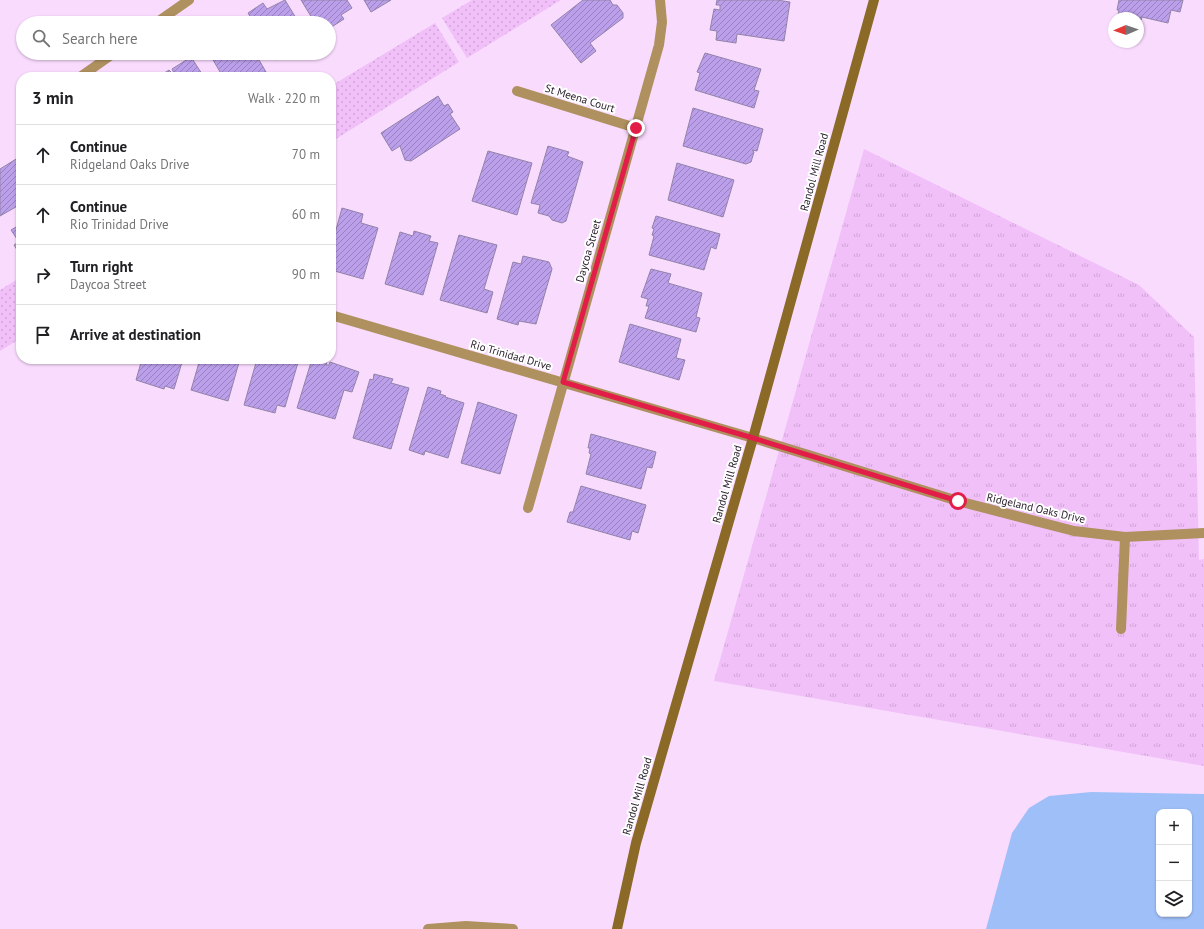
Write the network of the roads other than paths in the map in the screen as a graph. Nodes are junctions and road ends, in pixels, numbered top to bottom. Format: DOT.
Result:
graph roads {
  1 [pos="189,0"];
  2 [pos="660,0"];
  3 [pos="874,0"];
  4 [pos="166,16"];
  5 [pos="104,60"];
  6 [pos="87,72"];
  7 [pos="517,91"];
  8 [pos="636,128"];
  9 [pos="336,316"];
  10 [pos="563,382"];
  11 [pos="753,438"];
  12 [pos="528,508"];
  13 [pos="1204,533"];
  14 [pos="1125,536"];
  15 [pos="1121,629"];
  16 [pos="428,929"];
  17 [pos="512,929"];
  18 [pos="617,929"];
  1 -- 4 [label="street"];
  2 -- 8 [label="street, Daycoa Street"];
  3 -- 11 [label="main road, Randol Mill Road"];
  5 -- 6 [label="street"];
  7 -- 8 [label="street, St Meena Court"];
  8 -- 10 [label="street, Daycoa Street"];
  9 -- 10 [label="street, Rio Trinidad Drive"];
  10 -- 11 [label="street, Rio Trinidad Drive"];
  10 -- 12 [label="street, Daycoa Street"];
  11 -- 14 [label="street, Ridgeland Oaks Drive"];
  11 -- 18 [label="main road, Randol Mill Road"];
  13 -- 14 [label="street, Ridgeland Oaks Drive"];
  14 -- 15 [label="street"];
  16 -- 17 [label="street"];
}
